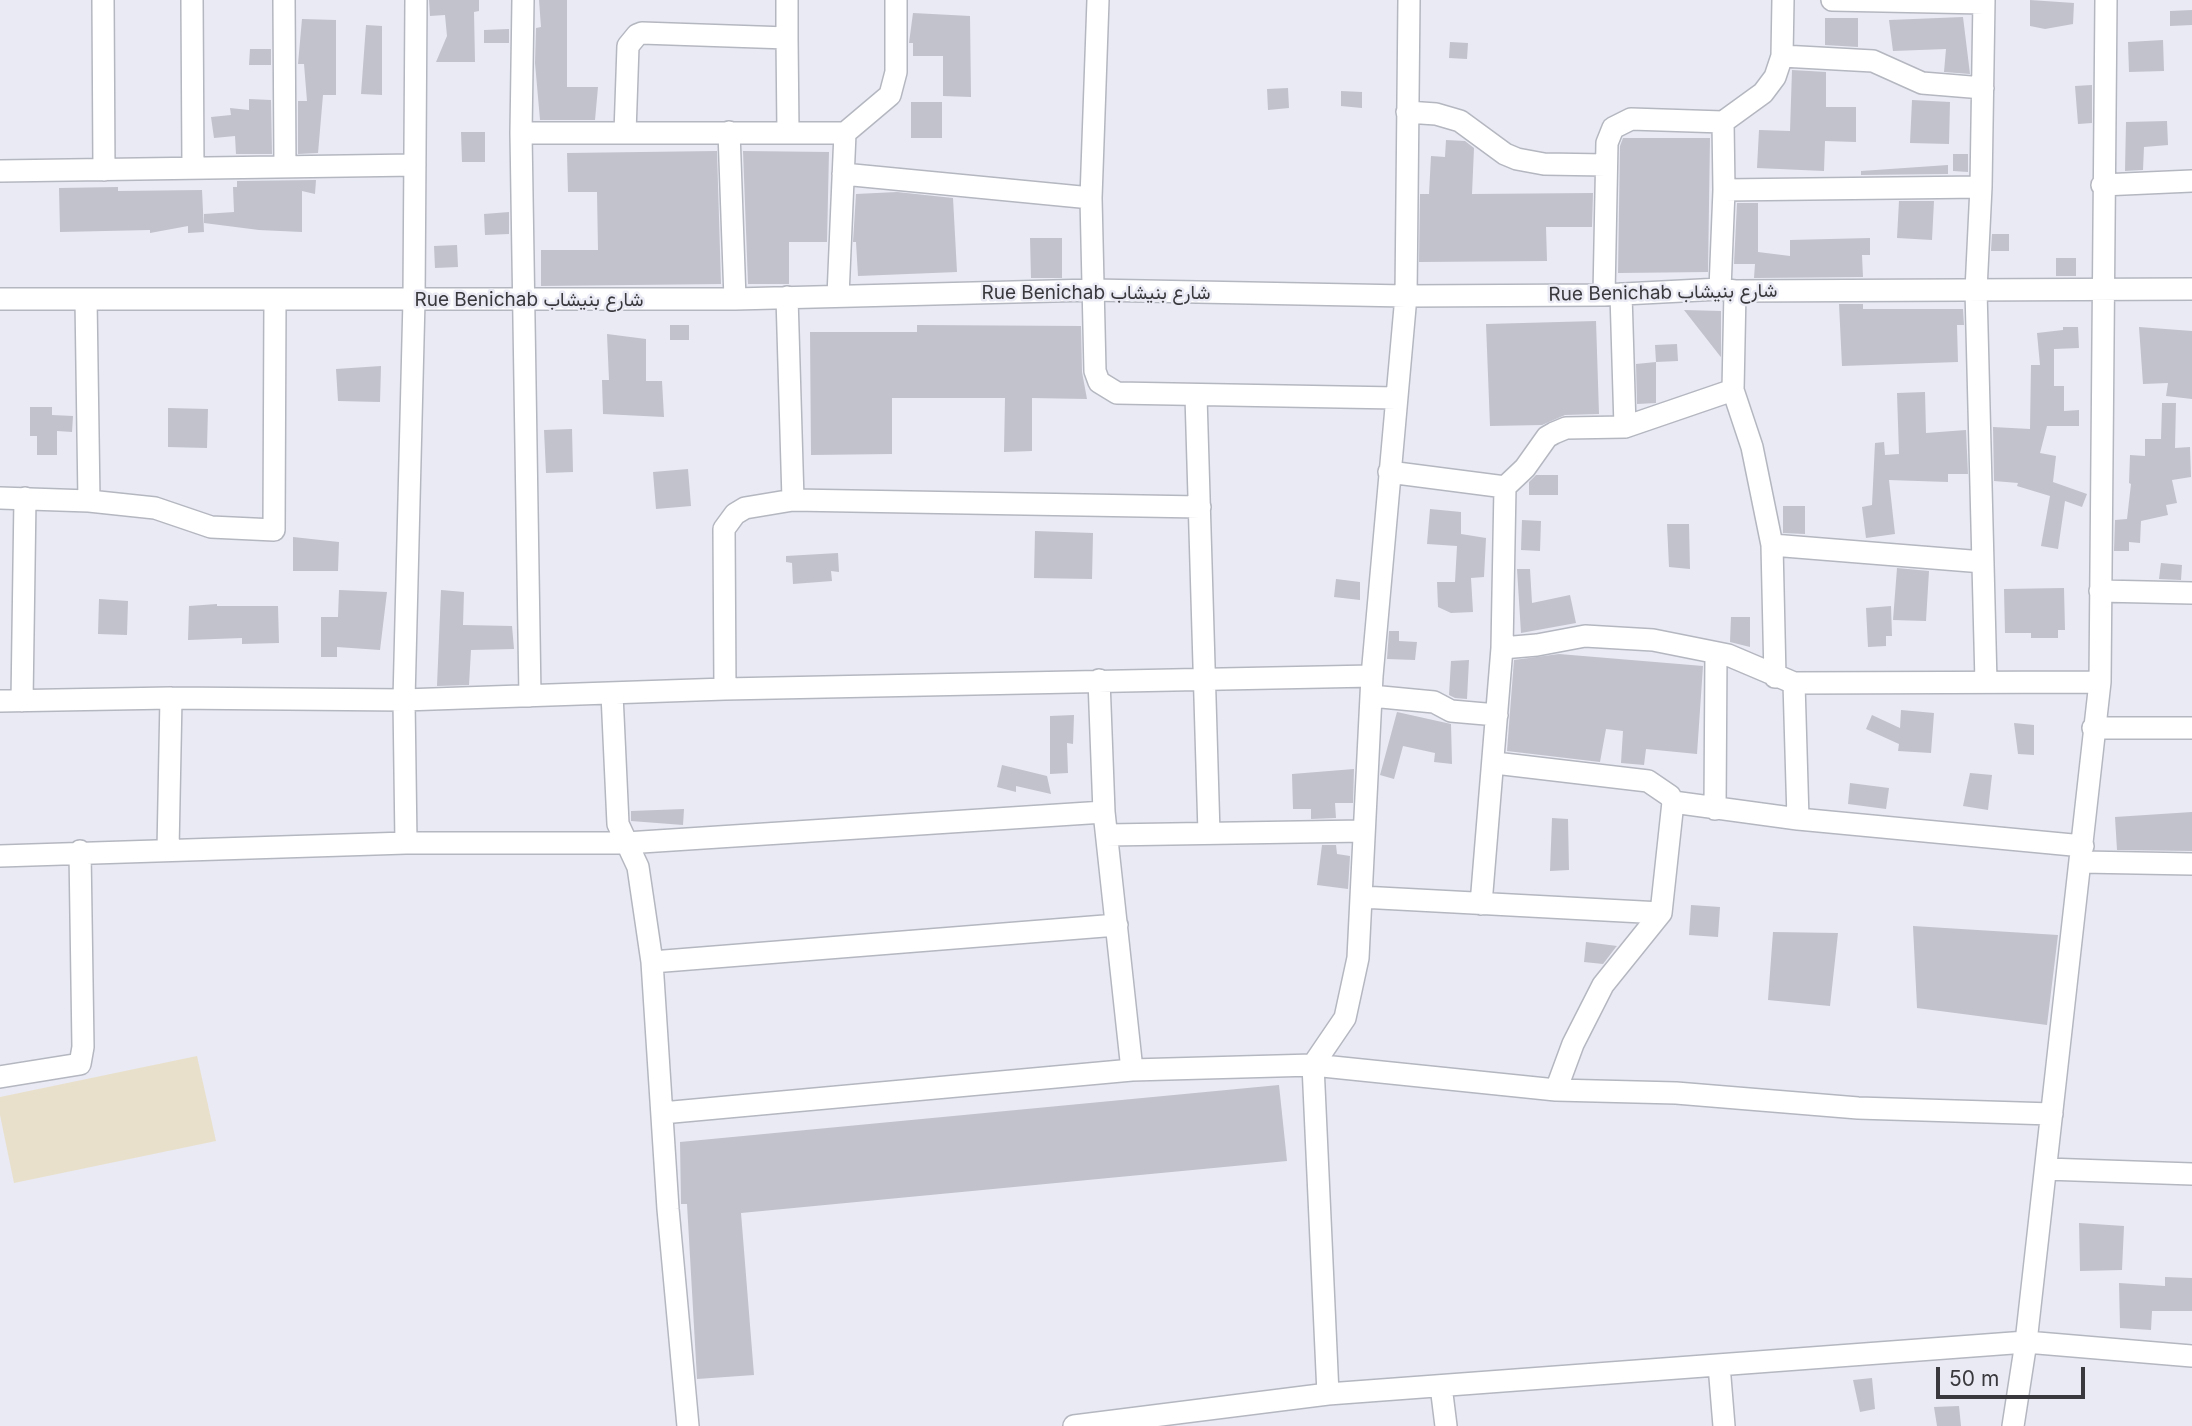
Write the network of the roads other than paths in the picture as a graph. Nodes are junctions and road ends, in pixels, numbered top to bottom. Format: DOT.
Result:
graph roads {
  1 [pos="103,0"];
  2 [pos="192,0"];
  3 [pos="284,0"];
  4 [pos="416,0"];
  5 [pos="523,0"];
  6 [pos="787,0"];
  7 [pos="896,0"];
  8 [pos="1098,0"];
  9 [pos="1409,0"];
  10 [pos="1783,0"];
  11 [pos="1832,0"];
  12 [pos="2106,0"];
  13 [pos="1984,1"];
  14 [pos="787,38"];
  15 [pos="1782,56"];
  16 [pos="1983,88"];
  17 [pos="1408,112"];
  18 [pos="1723,122"];
  19 [pos="729,132"];
  20 [pos="788,132"];
  21 [pos="521,133"];
  22 [pos="625,133"];
  23 [pos="845,133"];
  24 [pos="415,165"];
  25 [pos="1606,165"];
  26 [pos="285,167"];
  27 [pos="193,168"];
  28 [pos="104,170"];
  29 [pos="0,172"];
  30 [pos="843,174"];
  31 [pos="2192,181"];
  32 [pos="2102,185"];
  33 [pos="1981,187"];
  34 [pos="1724,190"];
  35 [pos="1091,198"];
  36 [pos="2102,289"];
  37 [pos="2192,289"];
  38 [pos="1093,290"];
  39 [pos="1727,290"];
  40 [pos="1976,290"];
  41 [pos="1612,294"];
  42 [pos="838,296"];
  43 [pos="1406,296"];
  44 [pos="787,297"];
  45 [pos="0,299"];
  46 [pos="86,299"];
  47 [pos="275,299"];
  48 [pos="735,299"];
  49 [pos="414,300"];
  50 [pos="525,300"];
  51 [pos="1733,390"];
  52 [pos="1196,396"];
  53 [pos="1396,398"];
  54 [pos="1625,427"];
  55 [pos="1389,472"];
  56 [pos="1504,487"];
  57 [pos="0,498"];
  58 [pos="24,498"];
  59 [pos="793,500"];
  60 [pos="89,501"];
  61 [pos="1200,507"];
  62 [pos="1772,545"];
  63 [pos="1983,562"];
  64 [pos="2100,591"];
  65 [pos="2192,593"];
  66 [pos="1502,648"];
  67 [pos="1716,653"];
  68 [pos="1203,678"];
  69 [pos="1099,680"];
  70 [pos="1784,680"];
  71 [pos="2100,681"];
  72 [pos="1986,682"];
  73 [pos="1371,686"];
  74 [pos="725,689"];
  75 [pos="612,694"];
  76 [pos="530,695"];
  77 [pos="171,698"];
  78 [pos="404,700"];
  79 [pos="0,701"];
  80 [pos="22,701"];
  81 [pos="1497,715"];
  82 [pos="2093,728"];
  83 [pos="2192,728"];
  84 [pos="1495,763"];
  85 [pos="1673,802"];
  86 [pos="1715,809"];
  87 [pos="1104,813"];
  88 [pos="1798,819"];
  89 [pos="1364,831"];
  90 [pos="1209,833"];
  91 [pos="1107,835"];
  92 [pos="626,842"];
  93 [pos="406,843"];
  94 [pos="168,850"];
  95 [pos="80,851"];
  96 [pos="2082,854"];
  97 [pos="0,856"];
  98 [pos="2192,864"];
  99 [pos="1361,897"];
  100 [pos="1481,904"];
  101 [pos="1661,913"];
  102 [pos="1117,925"];
  103 [pos="652,962"];
  104 [pos="1313,1065"];
  105 [pos="1132,1070"];
  106 [pos="0,1077"];
  107 [pos="1556,1090"];
  108 [pos="662,1113"];
  109 [pos="2052,1114"];
  110 [pos="2046,1169"];
  111 [pos="2192,1174"];
  112 [pos="2026,1342"];
  113 [pos="2192,1356"];
  114 [pos="1719,1365"];
  115 [pos="1441,1386"];
  116 [pos="1328,1394"];
  117 [pos="1192,1420"];
  118 [pos="688,1426"];
  119 [pos="1074,1426"];
  120 [pos="1446,1426"];
  121 [pos="1724,1426"];
  122 [pos="2012,1426"];
  1 -- 28 [label="street"];
  2 -- 27 [label="street"];
  3 -- 26 [label="street"];
  4 -- 24 [label="street"];
  5 -- 21 [label="street"];
  6 -- 14 [label="street"];
  7 -- 23 [label="street"];
  8 -- 35 [label="street"];
  9 -- 17 [label="street"];
  10 -- 15 [label="street"];
  11 -- 13 [label="street"];
  12 -- 32 [label="street"];
  13 -- 16 [label="street"];
  14 -- 20 [label="street"];
  14 -- 22 [label="street"];
  15 -- 16 [label="street"];
  15 -- 18 [label="street"];
  16 -- 33 [label="street"];
  17 -- 25 [label="street"];
  17 -- 43 [label="street"];
  18 -- 25 [label="street"];
  18 -- 34 [label="street"];
  19 -- 20 [label="street"];
  19 -- 22 [label="street"];
  19 -- 48 [label="street"];
  20 -- 23 [label="street"];
  21 -- 22 [label="street"];
  21 -- 50 [label="street"];
  23 -- 30 [label="street"];
  24 -- 26 [label="street"];
  24 -- 49 [label="street"];
  25 -- 41 [label="street"];
  26 -- 27 [label="street"];
  27 -- 28 [label="street"];
  28 -- 29 [label="street"];
  30 -- 35 [label="street"];
  30 -- 42 [label="street"];
  31 -- 32 [label="street"];
  32 -- 36 [label="street"];
  33 -- 34 [label="street"];
  33 -- 40 [label="street"];
  34 -- 39 [label="street"];
  35 -- 38 [label="street"];
  36 -- 37 [label="street, Rue Benichab شارع بنيشاب"];
  36 -- 40 [label="street, Rue Benichab شارع بنيشاب"];
  36 -- 64 [label="street"];
  38 -- 42 [label="street, Rue Benichab شارع بنيشاب"];
  38 -- 43 [label="street, Rue Benichab شارع بنيشاب"];
  38 -- 52 [label="street"];
  39 -- 40 [label="street, Rue Benichab شارع بنيشاب"];
  39 -- 41 [label="street, Rue Benichab شارع بنيشاب"];
  39 -- 51 [label="street"];
  40 -- 63 [label="street"];
  41 -- 43 [label="street, Rue Benichab شارع بنيشاب"];
  41 -- 54 [label="street"];
  42 -- 44 [label="street, Rue Benichab شارع بنيشاب"];
  43 -- 53 [label="street"];
  44 -- 48 [label="street, Rue Benichab شارع بنيشاب"];
  44 -- 59 [label="street"];
  45 -- 46 [label="street, Rue Benichab شارع بنيشاب"];
  46 -- 47 [label="street, Rue Benichab شارع بنيشاب"];
  46 -- 60 [label="street"];
  47 -- 49 [label="street, Rue Benichab شارع بنيشاب"];
  47 -- 60 [label="street"];
  48 -- 50 [label="street, Rue Benichab شارع بنيشاب"];
  49 -- 50 [label="street, Rue Benichab شارع بنيشاب"];
  49 -- 78 [label="street"];
  50 -- 76 [label="street"];
  51 -- 54 [label="street"];
  51 -- 62 [label="street"];
  52 -- 53 [label="street"];
  52 -- 61 [label="street"];
  53 -- 55 [label="street"];
  54 -- 56 [label="street"];
  55 -- 56 [label="street"];
  55 -- 73 [label="street"];
  56 -- 66 [label="street"];
  57 -- 58 [label="street"];
  58 -- 60 [label="street"];
  58 -- 80 [label="street"];
  59 -- 61 [label="street"];
  59 -- 74 [label="street"];
  61 -- 68 [label="street"];
  62 -- 63 [label="street"];
  62 -- 70 [label="street"];
  63 -- 72 [label="street"];
  64 -- 65 [label="street"];
  64 -- 71 [label="street"];
  66 -- 67 [label="street"];
  66 -- 81 [label="street"];
  67 -- 70 [label="street"];
  67 -- 86 [label="street"];
  68 -- 69 [label="street"];
  68 -- 73 [label="street"];
  68 -- 90 [label="street"];
  69 -- 74 [label="street"];
  69 -- 87 [label="street"];
  70 -- 72 [label="street"];
  70 -- 88 [label="street"];
  71 -- 72 [label="street"];
  71 -- 82 [label="street"];
  73 -- 81 [label="street"];
  73 -- 89 [label="street"];
  74 -- 75 [label="street"];
  75 -- 76 [label="street"];
  75 -- 92 [label="street"];
  76 -- 78 [label="street"];
  77 -- 78 [label="street"];
  77 -- 80 [label="street"];
  77 -- 94 [label="street"];
  78 -- 93 [label="street"];
  79 -- 80 [label="street"];
  81 -- 84 [label="street"];
  82 -- 83 [label="street"];
  82 -- 96 [label="street"];
  84 -- 85 [label="street"];
  84 -- 100 [label="street"];
  85 -- 86 [label="street"];
  85 -- 101 [label="street"];
  86 -- 88 [label="street"];
  87 -- 91 [label="street"];
  87 -- 92 [label="street"];
  88 -- 96 [label="street"];
  89 -- 90 [label="street"];
  89 -- 99 [label="street"];
  90 -- 91 [label="street"];
  91 -- 102 [label="street"];
  92 -- 93 [label="street"];
  92 -- 103 [label="street"];
  93 -- 94 [label="street"];
  94 -- 95 [label="street"];
  95 -- 97 [label="street"];
  95 -- 106 [label="street"];
  96 -- 98 [label="street"];
  96 -- 109 [label="street"];
  99 -- 100 [label="street"];
  99 -- 104 [label="street"];
  100 -- 101 [label="street"];
  101 -- 107 [label="street"];
  102 -- 103 [label="street"];
  102 -- 105 [label="street"];
  103 -- 108 [label="street"];
  104 -- 105 [label="street"];
  104 -- 107 [label="street"];
  104 -- 116 [label="street"];
  105 -- 108 [label="street"];
  107 -- 109 [label="street"];
  108 -- 118 [label="street"];
  109 -- 110 [label="street"];
  110 -- 111 [label="street"];
  110 -- 112 [label="street"];
  112 -- 113 [label="street"];
  112 -- 114 [label="street"];
  112 -- 122 [label="street"];
  114 -- 115 [label="street"];
  114 -- 121 [label="street"];
  115 -- 116 [label="street"];
  115 -- 120 [label="street"];
  116 -- 117 [label="street"];
  117 -- 119 [label="street"];
}
